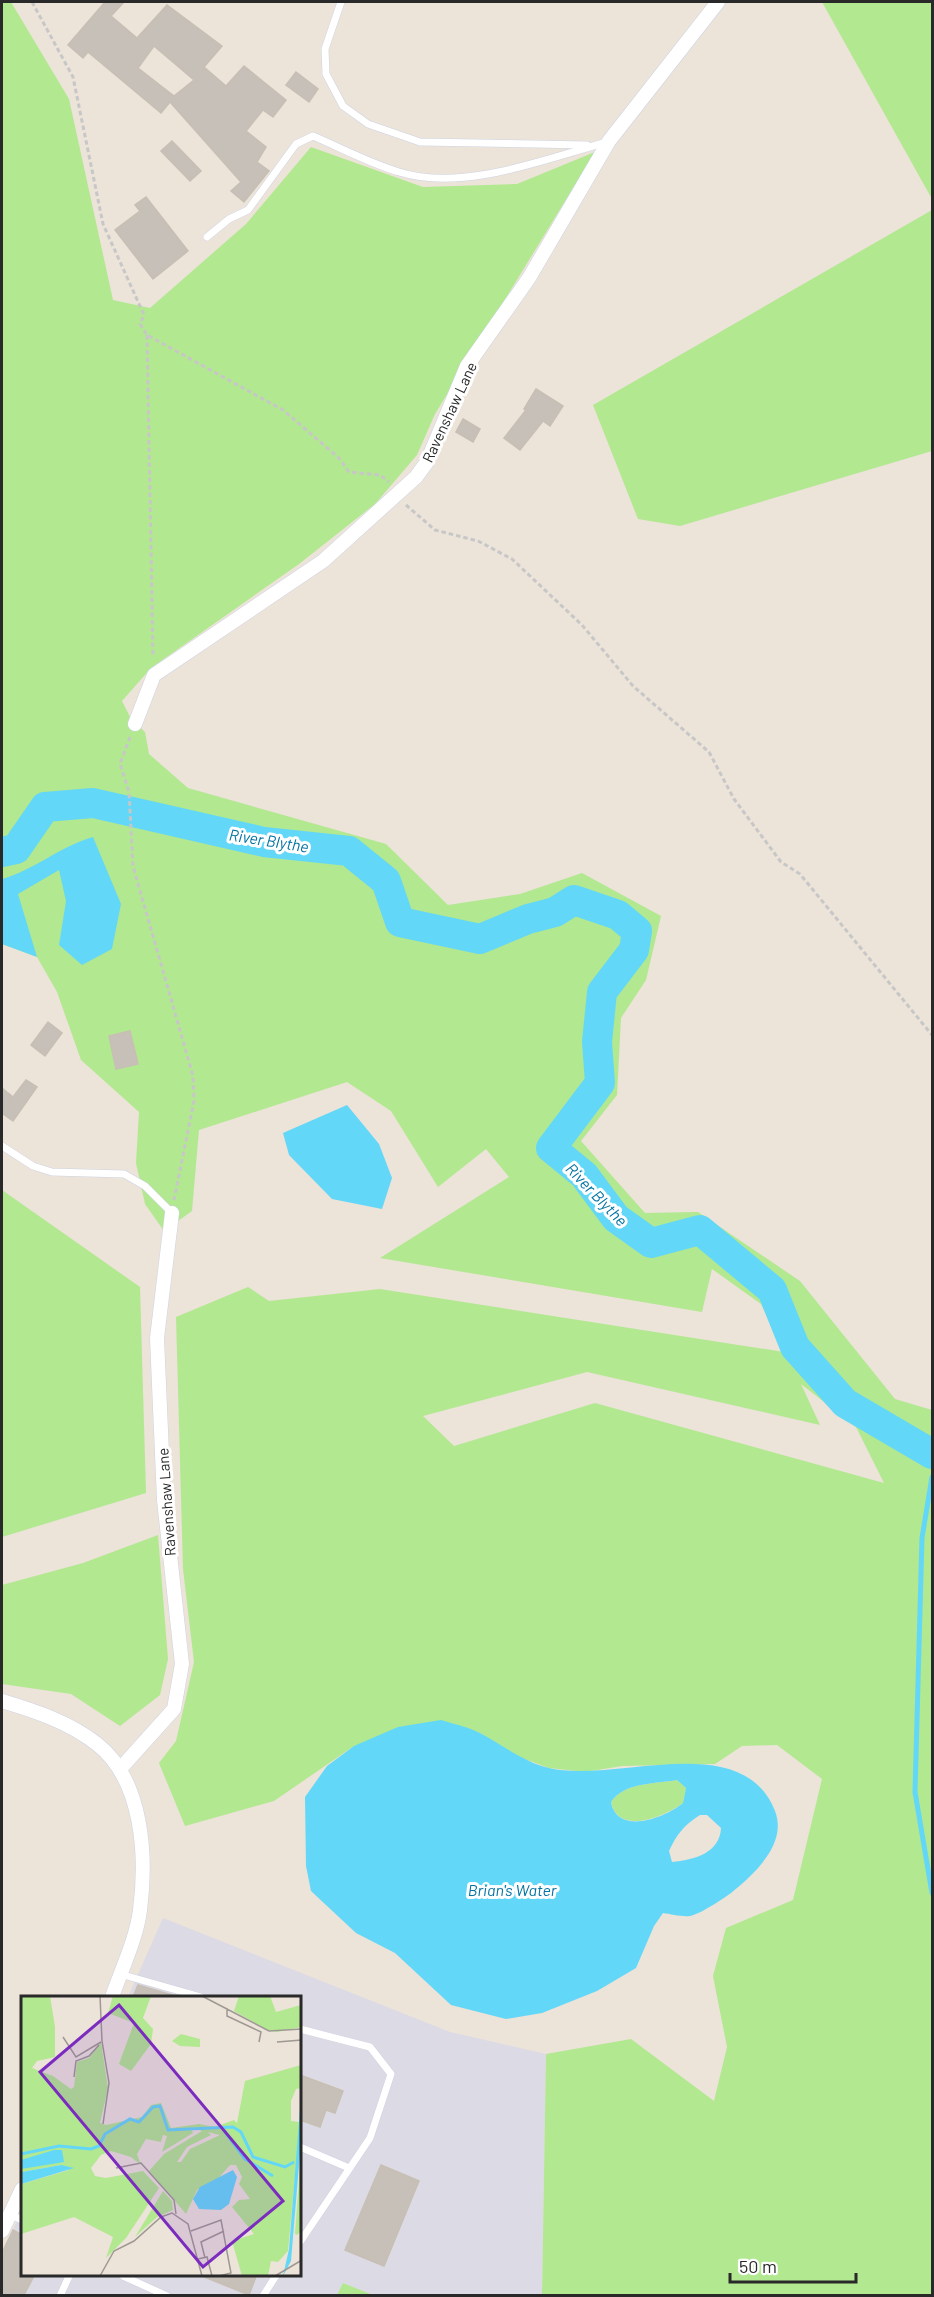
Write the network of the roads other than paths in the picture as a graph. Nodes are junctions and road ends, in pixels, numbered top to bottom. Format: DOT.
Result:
graph roads {
  1 [pos="340,2"];
  2 [pos="718,2"];
  3 [pos="609,141"];
  4 [pos="595,145"];
  5 [pos="207,237"];
  6 [pos="135,724"];
  7 [pos="2,1146"];
  8 [pos="172,1213"];
  9 [pos="2,1701"];
  10 [pos="120,1769"];
  11 [pos="120,1974"];
  12 [pos="112,1996"];
  13 [pos="197,1996"];
  14 [pos="302,2030"];
  15 [pos="302,2148"];
  16 [pos="349,2168"];
  17 [pos="21,2193"];
  18 [pos="16,2217"];
  19 [pos="2,2231"];
  20 [pos="302,2239"];
  21 [pos="69,2276"];
  22 [pos="123,2276"];
  23 [pos="277,2276"];
  24 [pos="60,2295"];
  25 [pos="167,2295"];
  26 [pos="263,2295"];
  1 -- 4 [label="lane"];
  2 -- 3 [label="street, Ravenshaw Lane"];
  3 -- 4 [label="lane"];
  3 -- 6 [label="street, Ravenshaw Lane"];
  4 -- 5 [label="lane"];
  7 -- 8 [label="lane"];
  8 -- 10 [label="street, Ravenshaw Lane"];
  9 -- 10 [label="street"];
  10 -- 11 [label="street"];
  11 -- 12 [label="street"];
  11 -- 13 [label="lane"];
  14 -- 16 [label="lane"];
  15 -- 16 [label="lane"];
  16 -- 20 [label="lane"];
  17 -- 18 [label="street"];
  18 -- 19 [label="street"];
  21 -- 24 [label="lane"];
  22 -- 25 [label="lane"];
  23 -- 26 [label="lane"];
}
